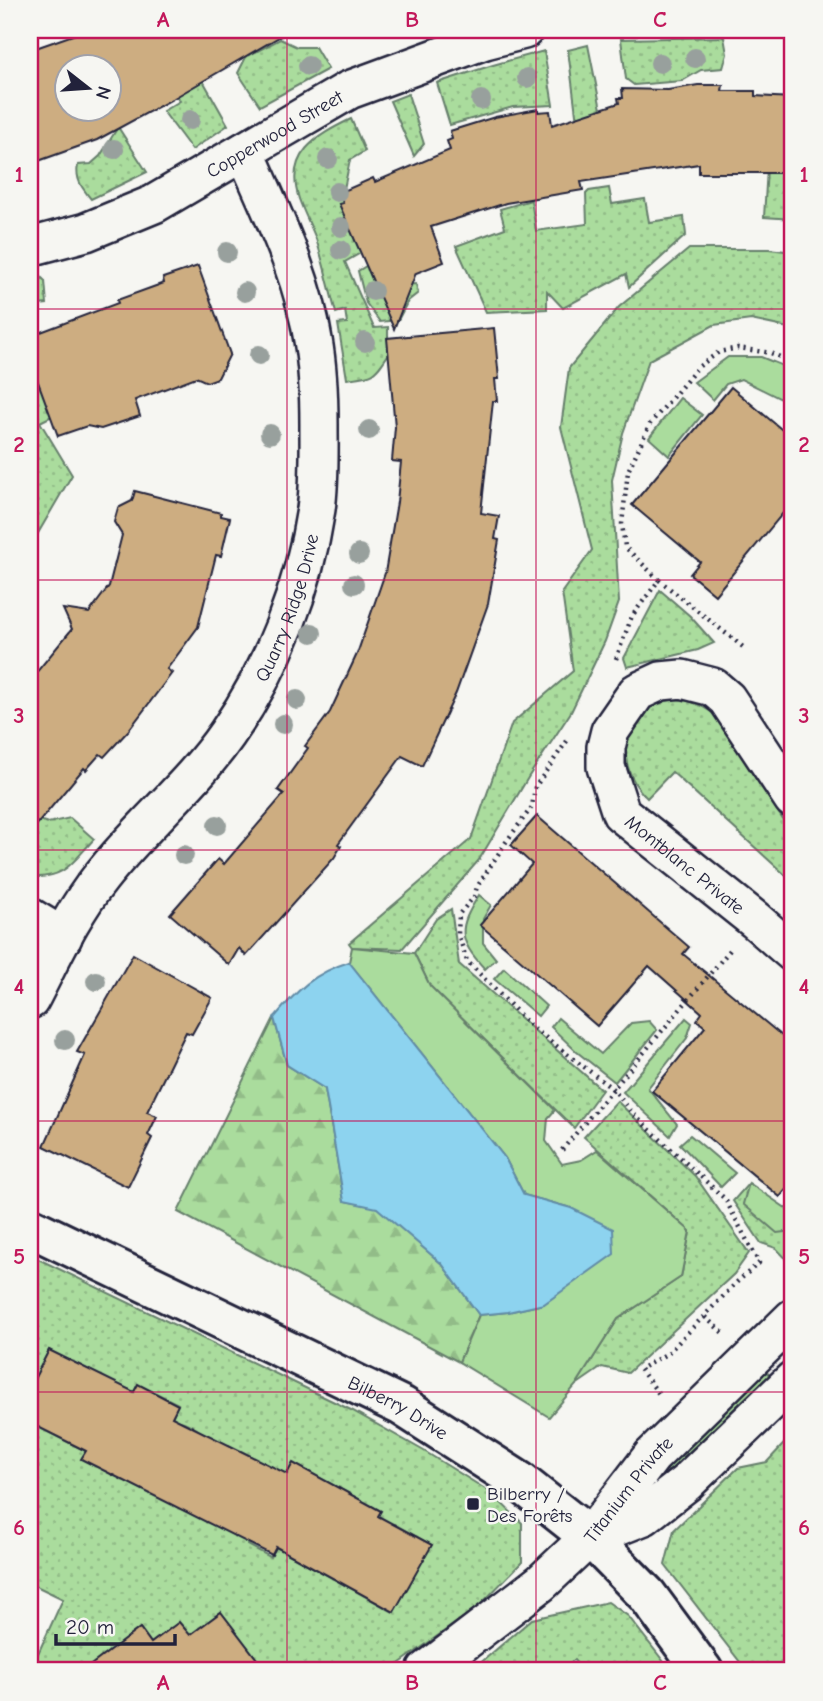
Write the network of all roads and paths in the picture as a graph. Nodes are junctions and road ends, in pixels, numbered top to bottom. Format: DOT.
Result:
graph roads {
  1 [pos="524,30"];
  2 [pos="245,151"];
  3 [pos="30,247"];
  4 [pos="793,363"];
  5 [pos="659,580"];
  6 [pos="743,647"];
  7 [pos="613,666"];
  8 [pos="572,733"];
  9 [pos="793,799"];
  10 [pos="30,917"];
  11 [pos="755,919"];
  12 [pos="63,937"];
  13 [pos="793,953"];
  14 [pos="30,1000"];
  15 [pos="614,1090"];
  16 [pos="562,1150"];
  17 [pos="30,1227"];
  18 [pos="705,1317"];
  19 [pos="793,1318"];
  20 [pos="728,1338"];
  21 [pos="793,1380"];
  22 [pos="664,1401"];
  23 [pos="590,1537"];
  24 [pos="426,1671"];
  25 [pos="703,1671"];
  1 -- 2 [label="street, Copperwood Street"];
  2 -- 3 [label="street, Copperwood Street"];
  2 -- 12 [label="street, Quarry Ridge Drive"];
  4 -- 5 [label="path"];
  5 -- 6 [label="path"];
  5 -- 7 [label="path"];
  8 -- 15 [label="path"];
  9 -- 11 [label="street, Montblanc Private"];
  10 -- 12 [label="street"];
  11 -- 13 [label="street, Montblanc Private"];
  11 -- 15 [label="path"];
  12 -- 14 [label="street, Quarry Ridge Drive"];
  15 -- 16 [label="path"];
  15 -- 18 [label="path"];
  17 -- 23 [label="street, Bilberry Drive"];
  18 -- 20 [label="path"];
  18 -- 22 [label="path"];
  19 -- 23 [label="street, Titanium Private"];
  21 -- 23 [label="street, Titanium Private"];
  23 -- 24 [label="street"];
  23 -- 25 [label="street, Bilberry Drive"];
}
